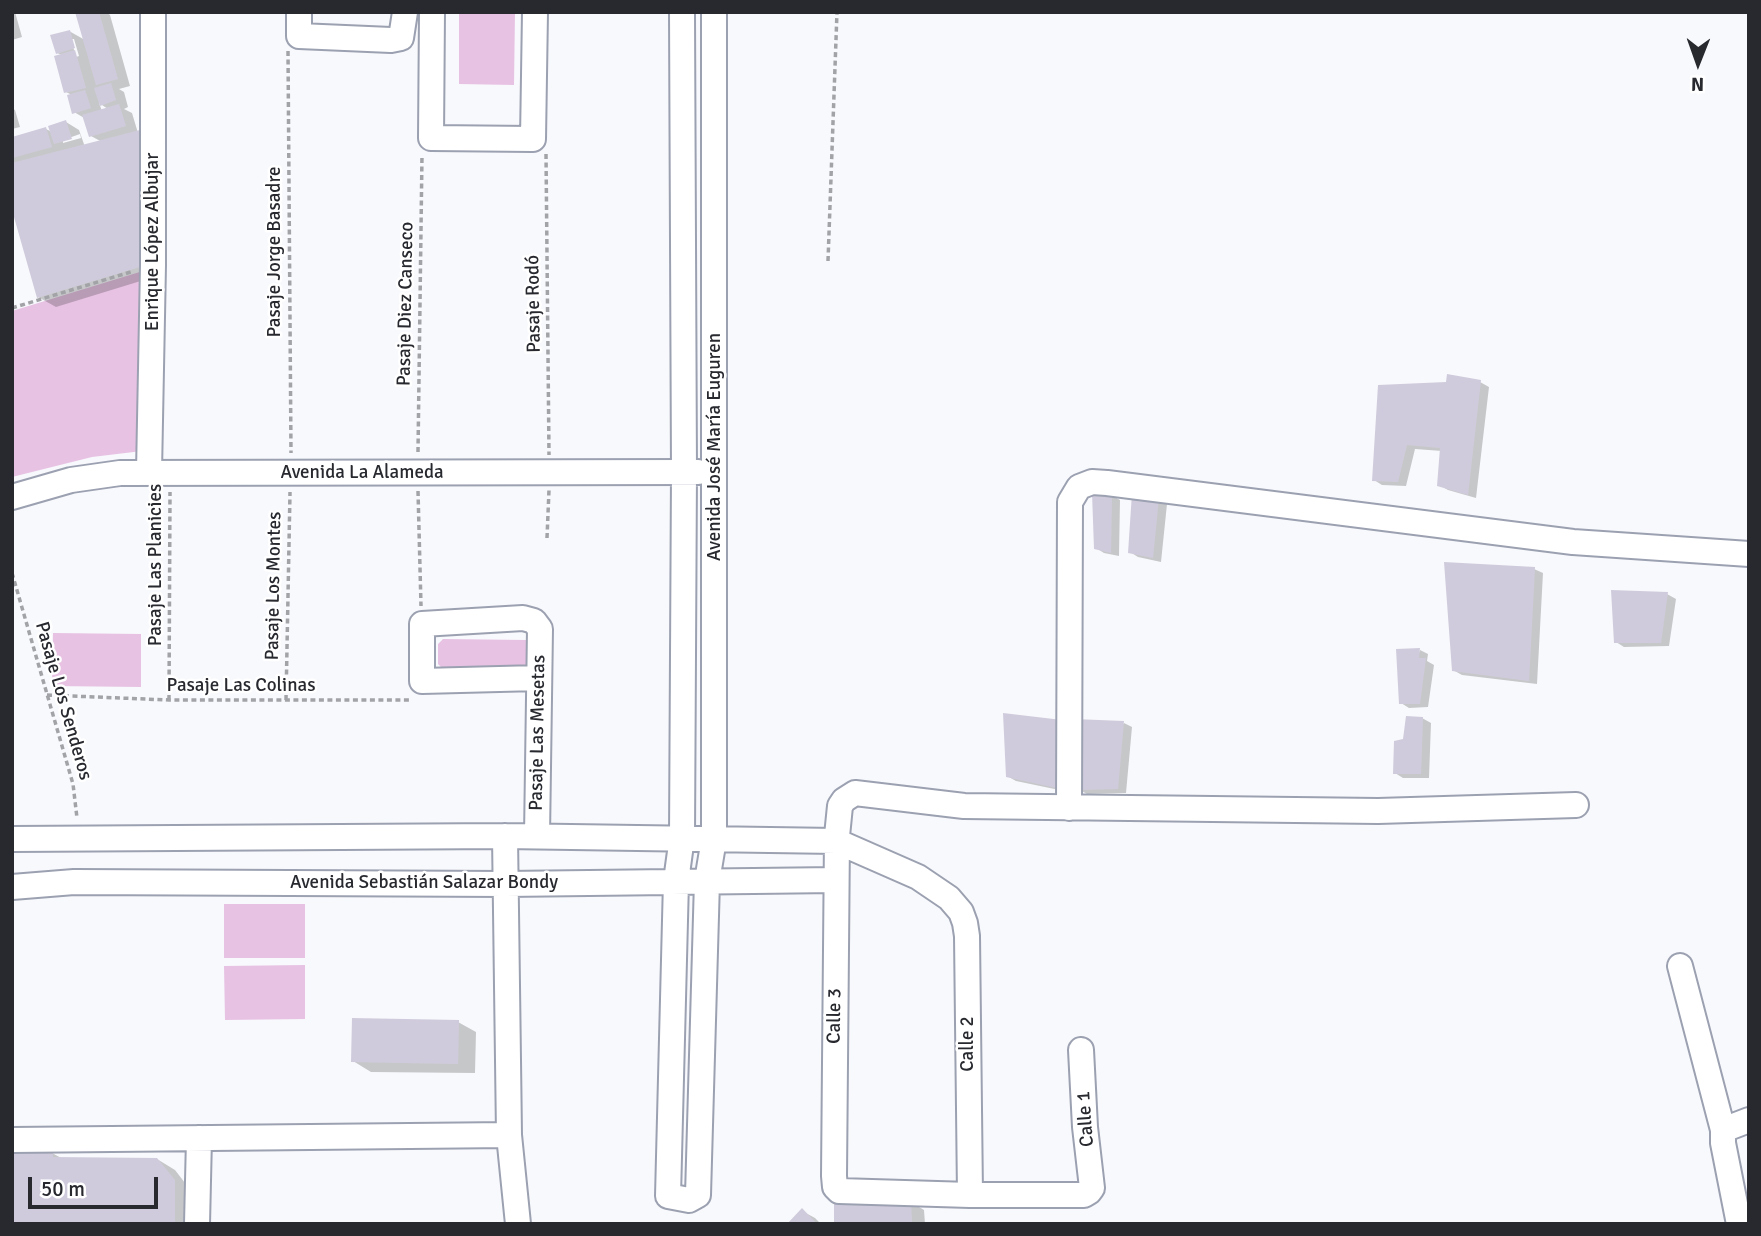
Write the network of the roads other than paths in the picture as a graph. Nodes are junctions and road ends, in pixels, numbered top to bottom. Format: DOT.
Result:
graph roads {
  1 [pos="153,12"];
  2 [pos="405,12"];
  3 [pos="432,12"];
  4 [pos="535,12"];
  5 [pos="682,12"];
  6 [pos="714,12"];
  7 [pos="299,24"];
  8 [pos="716,471"];
  9 [pos="160,472"];
  10 [pos="684,472"];
  11 [pos="12,497"];
  12 [pos="1749,554"];
  13 [pos="538,678"];
  14 [pos="1576,805"];
  15 [pos="1069,808"];
  16 [pos="505,836"];
  17 [pos="537,836"];
  18 [pos="682,837"];
  19 [pos="12,839"];
  20 [pos="714,839"];
  21 [pos="836,841"];
  22 [pos="836,880"];
  23 [pos="676,881"];
  24 [pos="707,881"];
  25 [pos="506,884"];
  26 [pos="12,887"];
  27 [pos="1681,966"];
  28 [pos="672,1034"];
  29 [pos="703,1034"];
  30 [pos="1081,1049"];
  31 [pos="1749,1120"];
  32 [pos="1724,1130"];
  33 [pos="509,1135"];
  34 [pos="199,1138"];
  35 [pos="12,1140"];
  36 [pos="970,1195"];
  37 [pos="1749,1207"];
  38 [pos="197,1224"];
  39 [pos="518,1224"];
  40 [pos="1739,1224"];
  1 -- 9 [label="street, Enrique López Albujar"];
  2 -- 7 [label="street"];
  3 -- 4 [label="street"];
  5 -- 10 [label="street, Avenida José María Euguren"];
  6 -- 8 [label="street, Avenida José María Euguren"];
  8 -- 10 [label="street, Avenida La Alameda"];
  8 -- 20 [label="street, Avenida José María Euguren"];
  9 -- 10 [label="street, Avenida La Alameda"];
  9 -- 11 [label="street, Avenida La Alameda"];
  10 -- 18 [label="street, Avenida José María Euguren"];
  12 -- 15 [label="street"];
  13 -- 13 [label="street, Pasaje Las Mesetas"];
  13 -- 17 [label="street, Pasaje Las Mesetas"];
  14 -- 15 [label="street, Calle 3"];
  15 -- 21 [label="street, Calle 3"];
  16 -- 17 [label="street"];
  16 -- 19 [label="street"];
  16 -- 25 [label="street"];
  17 -- 18 [label="street"];
  18 -- 20 [label="street"];
  18 -- 23 [label="street, Avenida José María Euguren"];
  20 -- 21 [label="street"];
  20 -- 24 [label="street, Avenida José María Euguren"];
  21 -- 22 [label="street, Calle 3"];
  21 -- 36 [label="street, Calle 2"];
  22 -- 24 [label="street, Avenida Sebastián Salazar Bondy"];
  22 -- 36 [label="street, Calle 3"];
  23 -- 24 [label="street, Avenida Sebastián Salazar Bondy"];
  23 -- 25 [label="street, Avenida Sebastián Salazar Bondy"];
  23 -- 28 [label="street, Avenida José María Euguren"];
  24 -- 29 [label="street, Avenida José María Euguren"];
  25 -- 26 [label="street, Avenida Sebastián Salazar Bondy"];
  25 -- 33 [label="street"];
  27 -- 32 [label="street"];
  28 -- 29 [label="street"];
  28 -- 29 [label="street, Avenida José María Euguren"];
  30 -- 36 [label="street, Calle 1"];
  31 -- 32 [label="street"];
  32 -- 37 [label="street"];
  32 -- 40 [label="street"];
  33 -- 34 [label="street"];
  33 -- 39 [label="street"];
  34 -- 35 [label="street"];
  34 -- 38 [label="street"];
}
